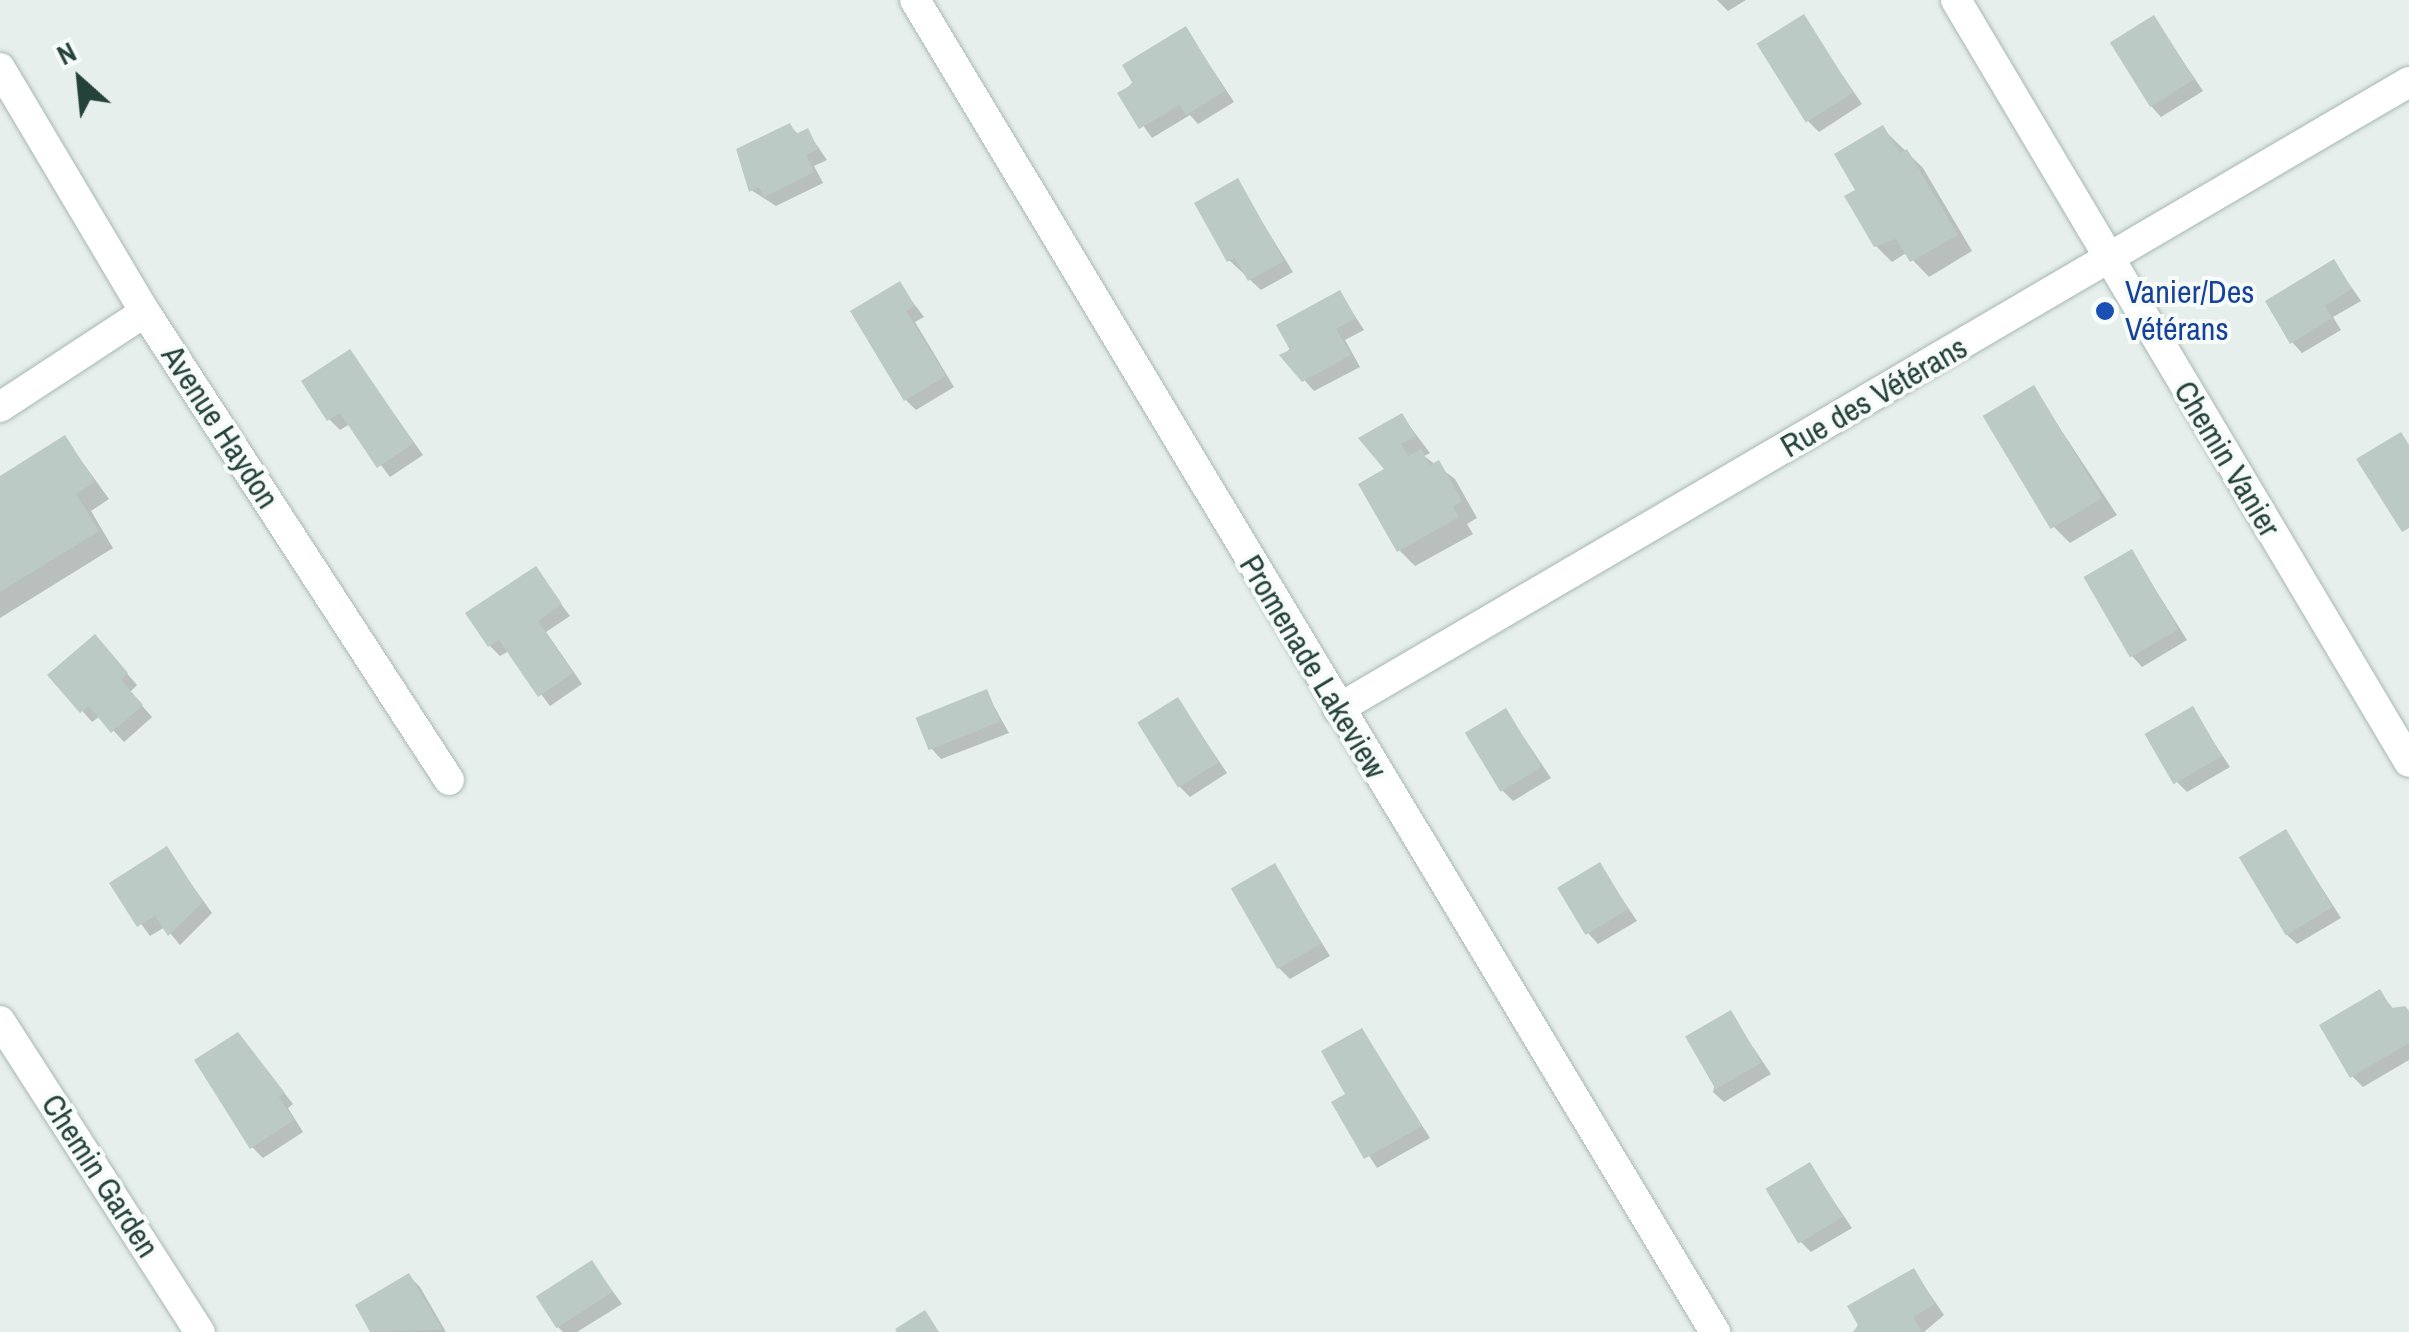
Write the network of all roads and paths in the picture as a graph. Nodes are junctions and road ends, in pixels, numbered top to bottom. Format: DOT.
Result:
graph roads {
  1 [pos="915,0"];
  2 [pos="1956,0"];
  3 [pos="0,68"];
  4 [pos="2409,82"];
  5 [pos="2108,260"];
  6 [pos="146,312"];
  7 [pos="0,406"];
  8 [pos="1338,710"];
  9 [pos="2409,762"];
  10 [pos="449,780"];
  11 [pos="0,1021"];
  12 [pos="200,1332"];
  13 [pos="1716,1332"];
  1 -- 8 [label="street, Promenade Lakeview"];
  2 -- 5 [label="street, Chemin Vanier"];
  3 -- 6 [label="street, Avenue Haydon"];
  4 -- 5 [label="street, Rue des Vétérans"];
  5 -- 8 [label="street, Rue des Vétérans"];
  5 -- 9 [label="street, Chemin Vanier"];
  6 -- 7 [label="street"];
  6 -- 10 [label="street, Avenue Haydon"];
  8 -- 13 [label="street, Promenade Lakeview"];
  11 -- 12 [label="street, Chemin Garden"];
}
